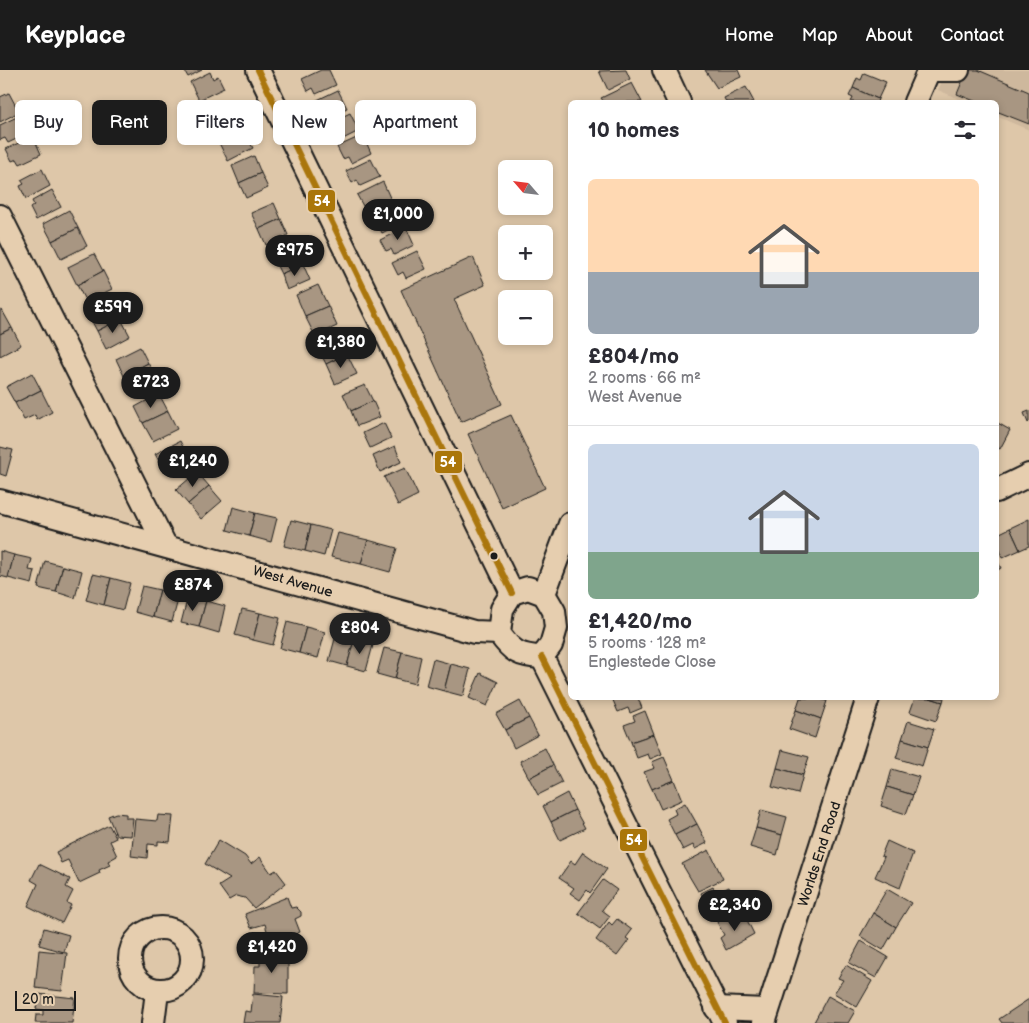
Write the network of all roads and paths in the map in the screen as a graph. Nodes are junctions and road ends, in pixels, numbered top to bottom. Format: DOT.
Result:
graph roads {
  1 [pos="258,70"];
  2 [pos="664,70"];
  3 [pos="929,70"];
  4 [pos="934,70"];
  5 [pos="958,70"];
  6 [pos="678,100"];
  7 [pos="916,100"];
  8 [pos="0,216"];
  9 [pos="1029,475"];
  10 [pos="999,490"];
  11 [pos="0,501"];
  12 [pos="568,529"];
  13 [pos="165,545"];
  14 [pos="512,593"];
  15 [pos="544,594"];
  16 [pos="499,633"];
  17 [pos="542,657"];
  18 [pos="867,700"];
  19 [pos="157,991"];
  20 [pos="720,1016"];
  21 [pos="765,1016"];
  22 [pos="153,1023"];
  1 -- 14 [label="street"];
  2 -- 6 [label="street"];
  3 -- 7 [label="street"];
  4 -- 5 [label="street"];
  8 -- 13 [label="street"];
  9 -- 10 [label="street"];
  11 -- 13 [label="street, West Avenue"];
  12 -- 15 [label="street"];
  13 -- 16 [label="street, West Avenue"];
  14 -- 15 [label="street"];
  14 -- 16 [label="street"];
  15 -- 17 [label="street"];
  16 -- 17 [label="street"];
  17 -- 20 [label="street"];
  18 -- 21 [label="street, Worlds End Road"];
  19 -- 22 [label="street"];
  20 -- 21 [label="street, Worlds End Road"];
}
